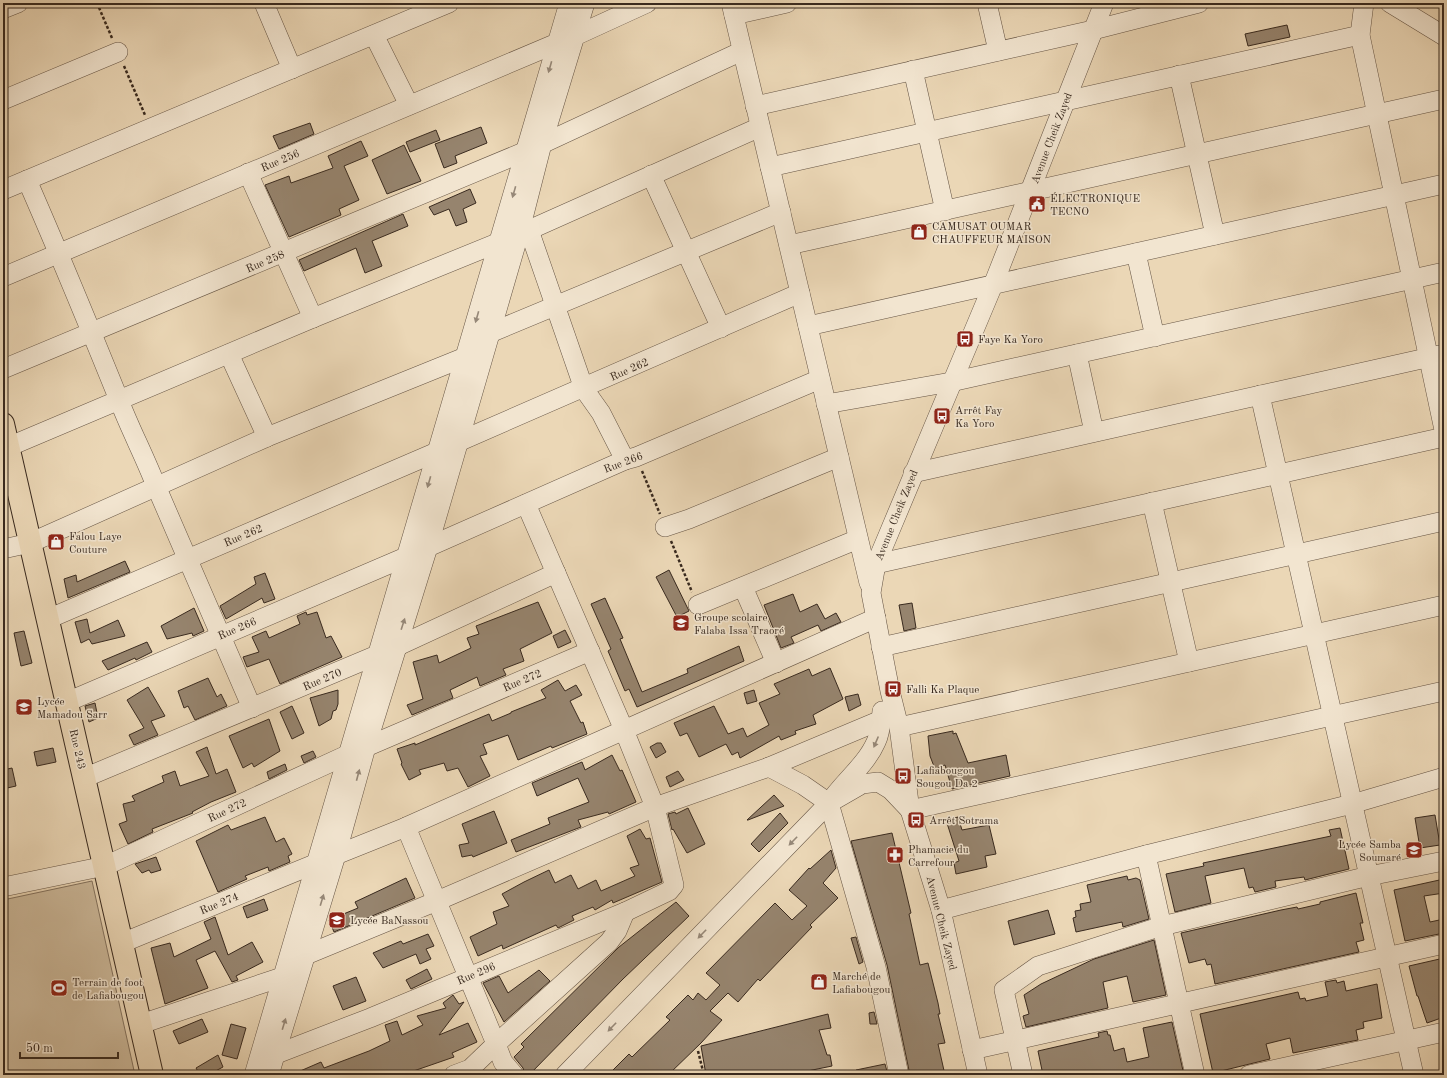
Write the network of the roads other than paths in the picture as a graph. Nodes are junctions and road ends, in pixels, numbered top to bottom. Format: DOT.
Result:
graph roads {
  1 [pos="18,3"];
  2 [pos="264,3"];
  3 [pos="449,3"];
  4 [pos="569,3"];
  5 [pos="585,3"];
  6 [pos="647,3"];
  7 [pos="787,3"];
  8 [pos="987,3"];
  9 [pos="1104,3"];
  10 [pos="1199,3"];
  11 [pos="1364,3"];
  12 [pos="1390,3"];
  13 [pos="732,9"];
  14 [pos="3,10"];
  15 [pos="1093,30"];
  16 [pos="374,34"];
  17 [pos="1360,35"];
  18 [pos="575,36"];
  19 [pos="1444,36"];
  20 [pos="557,43"];
  21 [pos="742,51"];
  22 [pos="998,51"];
  23 [pos="118,52"];
  24 [pos="292,69"];
  25 [pos="913,70"];
  26 [pos="1179,76"];
  27 [pos="1444,99"];
  28 [pos="3,100"];
  29 [pos="1065,101"];
  30 [pos="409,105"];
  31 [pos="755,106"];
  32 [pos="1377,114"];
  33 [pos="760,127"];
  34 [pos="927,132"];
  35 [pos="534,147"];
  36 [pos="1197,154"];
  37 [pos="770,167"];
  38 [pos="248,173"];
  39 [pos="651,175"];
  40 [pos="27,180"];
  41 [pos="1444,184"];
  42 [pos="3,190"];
  43 [pos="1029,192"];
  44 [pos="1394,196"];
  45 [pos="945,210"];
  46 [pos="781,212"];
  47 [pos="524,232"];
  48 [pos="1215,235"];
  49 [pos="499,242"];
  50 [pos="789,245"];
  51 [pos="686,251"];
  52 [pos="284,253"];
  53 [pos="1136,253"];
  54 [pos="59,254"];
  55 [pos="1444,272"];
  56 [pos="3,277"];
  57 [pos="1412,279"];
  58 [pos="993,285"];
  59 [pos="800,293"];
  60 [pos="556,306"];
  61 [pos="313,318"];
  62 [pos="808,326"];
  63 [pos="721,328"];
  64 [pos="93,333"];
  65 [pos="490,333"];
  66 [pos="1155,337"];
  67 [pos="230,354"];
  68 [pos="1077,354"];
  69 [pos="1436,356"];
  70 [pos="465,357"];
  71 [pos="3,369"];
  72 [pos="820,379"];
  73 [pos="951,382"];
  74 [pos="584,388"];
  75 [pos="1260,395"];
  76 [pos="119,401"];
  77 [pos="826,404"];
  78 [pos="3,424"];
  79 [pos="1444,430"];
  80 [pos="1094,432"];
  81 [pos="267,437"];
  82 [pos="1444,437"];
  83 [pos="458,442"];
  84 [pos="8,447"];
  85 [pos="439,451"];
  86 [pos="839,457"];
  87 [pos="625,460"];
  88 [pos="913,473"];
  89 [pos="1278,474"];
  90 [pos="156,486"];
  91 [pos="1152,502"];
  92 [pos="526,504"];
  93 [pos="1444,521"];
  94 [pos="665,527"];
  95 [pos="858,539"];
  96 [pos="30,543"];
  97 [pos="428,548"];
  98 [pos="3,549"];
  99 [pos="1296,554"];
  100 [pos="408,556"];
  101 [pos="189,559"];
  102 [pos="876,564"];
  103 [pos="556,573"];
  104 [pos="1171,582"];
  105 [pos="743,587"];
  106 [pos="871,593"];
  107 [pos="698,605"];
  108 [pos="1444,605"];
  109 [pos="876,618"];
  110 [pos="48,619"];
  111 [pos="1314,634"];
  112 [pos="220,635"];
  113 [pos="396,647"];
  114 [pos="881,647"];
  115 [pos="590,651"];
  116 [pos="379,655"];
  117 [pos="1189,662"];
  118 [pos="776,663"];
  119 [pos="890,691"];
  120 [pos="1444,691"];
  121 [pos="67,702"];
  122 [pos="252,708"];
  123 [pos="1332,716"];
  124 [pos="881,720"];
  125 [pos="899,727"];
  126 [pos="624,730"];
  127 [pos="358,750"];
  128 [pos="769,767"];
  129 [pos="1444,777"];
  130 [pos="84,778"];
  131 [pos="829,804"];
  132 [pos="1352,804"];
  133 [pos="654,807"];
  134 [pos="910,810"];
  135 [pos="406,827"];
  136 [pos="336,855"];
  137 [pos="1146,855"];
  138 [pos="1444,861"];
  139 [pos="316,863"];
  140 [pos="105,866"];
  141 [pos="1369,876"];
  142 [pos="3,887"];
  143 [pos="437,901"];
  144 [pos="941,910"];
  145 [pos="625,912"];
  146 [pos="1162,926"];
  147 [pos="122,943"];
  148 [pos="1444,944"];
  149 [pos="298,953"];
  150 [pos="1387,957"];
  151 [pos="469,976"];
  152 [pos="282,977"];
  153 [pos="1179,1003"];
  154 [pos="141,1024"];
  155 [pos="1444,1032"];
  156 [pos="1016,1040"];
  157 [pos="1406,1040"];
  158 [pos="496,1044"];
  159 [pos="972,1050"];
  160 [pos="274,1055"];
  161 [pos="152,1075"];
  162 [pos="254,1075"];
  163 [pos="269,1075"];
  164 [pos="454,1075"];
  165 [pos="514,1075"];
  166 [pos="565,1075"];
  167 [pos="900,1075"];
  168 [pos="978,1075"];
  169 [pos="1023,1075"];
  170 [pos="1195,1075"];
  171 [pos="1249,1075"];
  172 [pos="1414,1075"];
  1 -- 14 [label="street"];
  2 -- 24 [label="street"];
  3 -- 16 [label="street"];
  4 -- 20 [label="street"];
  5 -- 18 [label="street"];
  6 -- 18 [label="street"];
  7 -- 13 [label="street"];
  8 -- 22 [label="street"];
  9 -- 15 [label="street, Avenue Cheik Zayed"];
  10 -- 15 [label="street"];
  11 -- 17 [label="street"];
  12 -- 19 [label="street"];
  13 -- 21 [label="street"];
  15 -- 22 [label="street"];
  15 -- 29 [label="street, Avenue Cheik Zayed"];
  16 -- 24 [label="street"];
  16 -- 30 [label="street"];
  17 -- 26 [label="street"];
  17 -- 32 [label="street"];
  18 -- 35 [label="street"];
  20 -- 30 [label="street, Rue 256"];
  20 -- 35 [label="street, one-way"];
  21 -- 31 [label="street"];
  21 -- 35 [label="street, Rue 258"];
  22 -- 25 [label="street"];
  23 -- 28 [label="street"];
  24 -- 40 [label="street"];
  25 -- 31 [label="street"];
  25 -- 34 [label="street"];
  26 -- 29 [label="street"];
  26 -- 36 [label="street"];
  27 -- 32 [label="street"];
  29 -- 34 [label="street"];
  29 -- 43 [label="street, Avenue Cheik Zayed"];
  30 -- 38 [label="street, Rue 256"];
  31 -- 33 [label="street"];
  32 -- 36 [label="street"];
  32 -- 44 [label="street"];
  33 -- 37 [label="street"];
  33 -- 39 [label="street"];
  34 -- 37 [label="street"];
  34 -- 45 [label="street"];
  35 -- 47 [label="street"];
  35 -- 49 [label="street, one-way"];
  35 -- 52 [label="street, Rue 258"];
  36 -- 43 [label="street"];
  36 -- 48 [label="street"];
  37 -- 46 [label="street"];
  38 -- 52 [label="street"];
  38 -- 54 [label="street, Rue 256"];
  39 -- 47 [label="street"];
  39 -- 51 [label="street"];
  40 -- 42 [label="street"];
  40 -- 54 [label="street"];
  41 -- 44 [label="street"];
  43 -- 45 [label="street"];
  43 -- 58 [label="street, Avenue Cheik Zayed"];
  44 -- 48 [label="street"];
  44 -- 57 [label="street"];
  45 -- 50 [label="street"];
  46 -- 50 [label="street"];
  46 -- 51 [label="street"];
  47 -- 49 [label="street"];
  47 -- 60 [label="street"];
  47 -- 65 [label="street"];
  48 -- 53 [label="street"];
  49 -- 61 [label="street"];
  49 -- 70 [label="street, one-way"];
  50 -- 59 [label="street"];
  51 -- 60 [label="street"];
  51 -- 63 [label="street"];
  52 -- 61 [label="street"];
  52 -- 64 [label="street, Rue 258"];
  53 -- 58 [label="street"];
  53 -- 66 [label="street"];
  54 -- 56 [label="street, Rue 256"];
  54 -- 64 [label="street"];
  55 -- 57 [label="street"];
  57 -- 66 [label="street"];
  57 -- 69 [label="street"];
  58 -- 62 [label="street"];
  58 -- 73 [label="street, Avenue Cheik Zayed"];
  59 -- 62 [label="street"];
  59 -- 63 [label="street, Rue 262"];
  60 -- 65 [label="street"];
  60 -- 74 [label="street"];
  61 -- 67 [label="street"];
  62 -- 72 [label="street"];
  63 -- 74 [label="street, Rue 262"];
  64 -- 71 [label="street, Rue 258"];
  64 -- 76 [label="street"];
  65 -- 83 [label="street"];
  66 -- 68 [label="street"];
  67 -- 76 [label="street"];
  67 -- 81 [label="street"];
  68 -- 73 [label="street"];
  68 -- 80 [label="street"];
  69 -- 75 [label="street"];
  69 -- 79 [label="street"];
  70 -- 81 [label="street"];
  70 -- 85 [label="street"];
  72 -- 77 [label="street"];
  72 -- 87 [label="street, Rue 266"];
  73 -- 77 [label="street"];
  73 -- 88 [label="street, Avenue Cheik Zayed"];
  74 -- 83 [label="street, Rue 262"];
  74 -- 87 [label="street"];
  75 -- 80 [label="street"];
  75 -- 89 [label="street"];
  76 -- 84 [label="street"];
  76 -- 90 [label="street"];
  77 -- 86 [label="street"];
  78 -- 84 [label="main road, Rue 243"];
  80 -- 88 [label="street"];
  81 -- 90 [label="street"];
  82 -- 89 [label="street"];
  83 -- 97 [label="street"];
  84 -- 96 [label="main road, Rue 243"];
  85 -- 100 [label="street, one-way"];
  85 -- 101 [label="street, Rue 262"];
  86 -- 94 [label="street"];
  86 -- 95 [label="street"];
  87 -- 92 [label="street, Rue 266"];
  88 -- 102 [label="street, Avenue Cheik Zayed"];
  89 -- 91 [label="street"];
  89 -- 99 [label="street"];
  90 -- 96 [label="street"];
  90 -- 101 [label="street"];
  91 -- 102 [label="street"];
  91 -- 104 [label="street"];
  92 -- 97 [label="street, Rue 266"];
  92 -- 103 [label="street"];
  93 -- 99 [label="street"];
  95 -- 105 [label="street"];
  95 -- 106 [label="street"];
  96 -- 98 [label="street"];
  96 -- 110 [label="main road, Rue 243"];
  113 -- 97 [label="street, one-way"];
  99 -- 104 [label="street"];
  99 -- 111 [label="street"];
  100 -- 112 [label="street, Rue 266"];
  100 -- 116 [label="street"];
  101 -- 110 [label="street, Rue 262"];
  101 -- 112 [label="street"];
  102 -- 106 [label="street, Avenue Cheik Zayed"];
  103 -- 113 [label="street, Rue 270"];
  103 -- 115 [label="street"];
  104 -- 114 [label="street"];
  104 -- 117 [label="street"];
  105 -- 107 [label="street"];
  105 -- 118 [label="street"];
  106 -- 109 [label="street, Avenue Cheik Zayed"];
  108 -- 111 [label="street"];
  109 -- 114 [label="street, Avenue Cheik Zayed"];
  109 -- 118 [label="street"];
  110 -- 121 [label="main road, Rue 243"];
  111 -- 117 [label="street"];
  111 -- 123 [label="street"];
  112 -- 121 [label="street, Rue 266"];
  112 -- 122 [label="street"];
  113 -- 116 [label="street, Rue 270"];
  113 -- 127 [label="street"];
  114 -- 119 [label="street, Avenue Cheik Zayed"];
  115 -- 126 [label="street"];
  115 -- 127 [label="street, Rue 272"];
  116 -- 122 [label="street, Rue 270"];
  116 -- 127 [label="street"];
  117 -- 125 [label="street"];
  118 -- 126 [label="street"];
  119 -- 124 [label="street"];
  119 -- 125 [label="street, Avenue Cheik Zayed"];
  120 -- 123 [label="street"];
  121 -- 130 [label="main road, Rue 243"];
  122 -- 130 [label="street, Rue 270"];
  123 -- 132 [label="street"];
  123 -- 134 [label="street"];
  124 -- 128 [label="street"];
  124 -- 131 [label="street, one-way"];
  125 -- 134 [label="street, Avenue Cheik Zayed"];
  126 -- 133 [label="street"];
  126 -- 135 [label="street"];
  136 -- 127 [label="street, one-way"];
  127 -- 139 [label="street"];
  127 -- 140 [label="street, Rue 272"];
  128 -- 131 [label="street"];
  128 -- 133 [label="street"];
  129 -- 132 [label="street"];
  130 -- 140 [label="main road, Rue 243"];
  131 -- 134 [label="street"];
  131 -- 166 [label="street, one-way"];
  131 -- 167 [label="street"];
  132 -- 137 [label="street"];
  132 -- 141 [label="street"];
  133 -- 143 [label="street"];
  133 -- 145 [label="street, Rue 296"];
  134 -- 144 [label="street, Avenue Cheik Zayed"];
  135 -- 136 [label="street"];
  135 -- 143 [label="street"];
  149 -- 136 [label="street, one-way"];
  137 -- 144 [label="street"];
  137 -- 146 [label="street"];
  138 -- 141 [label="street"];
  139 -- 147 [label="street, Rue 274"];
  139 -- 149 [label="street"];
  140 -- 142 [label="street, Rue 272"];
  140 -- 147 [label="main road, Rue 243"];
  141 -- 146 [label="street"];
  141 -- 150 [label="street"];
  143 -- 149 [label="street"];
  143 -- 151 [label="street"];
  144 -- 159 [label="street, Avenue Cheik Zayed"];
  145 -- 151 [label="street, Rue 296"];
  145 -- 158 [label="street"];
  146 -- 153 [label="street"];
  146 -- 156 [label="street"];
  147 -- 154 [label="main road, Rue 243"];
  148 -- 150 [label="street"];
  149 -- 152 [label="street"];
  160 -- 149 [label="street, one-way"];
  150 -- 153 [label="street"];
  150 -- 157 [label="street"];
  151 -- 158 [label="street"];
  151 -- 160 [label="street, Rue 296"];
  152 -- 154 [label="street"];
  152 -- 162 [label="street"];
  153 -- 156 [label="street"];
  153 -- 170 [label="street"];
  154 -- 161 [label="main road, Rue 243"];
  155 -- 157 [label="street"];
  156 -- 159 [label="street"];
  156 -- 169 [label="street"];
  157 -- 171 [label="street"];
  157 -- 172 [label="street"];
  158 -- 164 [label="street"];
  158 -- 165 [label="street"];
  159 -- 168 [label="street, Avenue Cheik Zayed"];
  160 -- 163 [label="street"];
}
